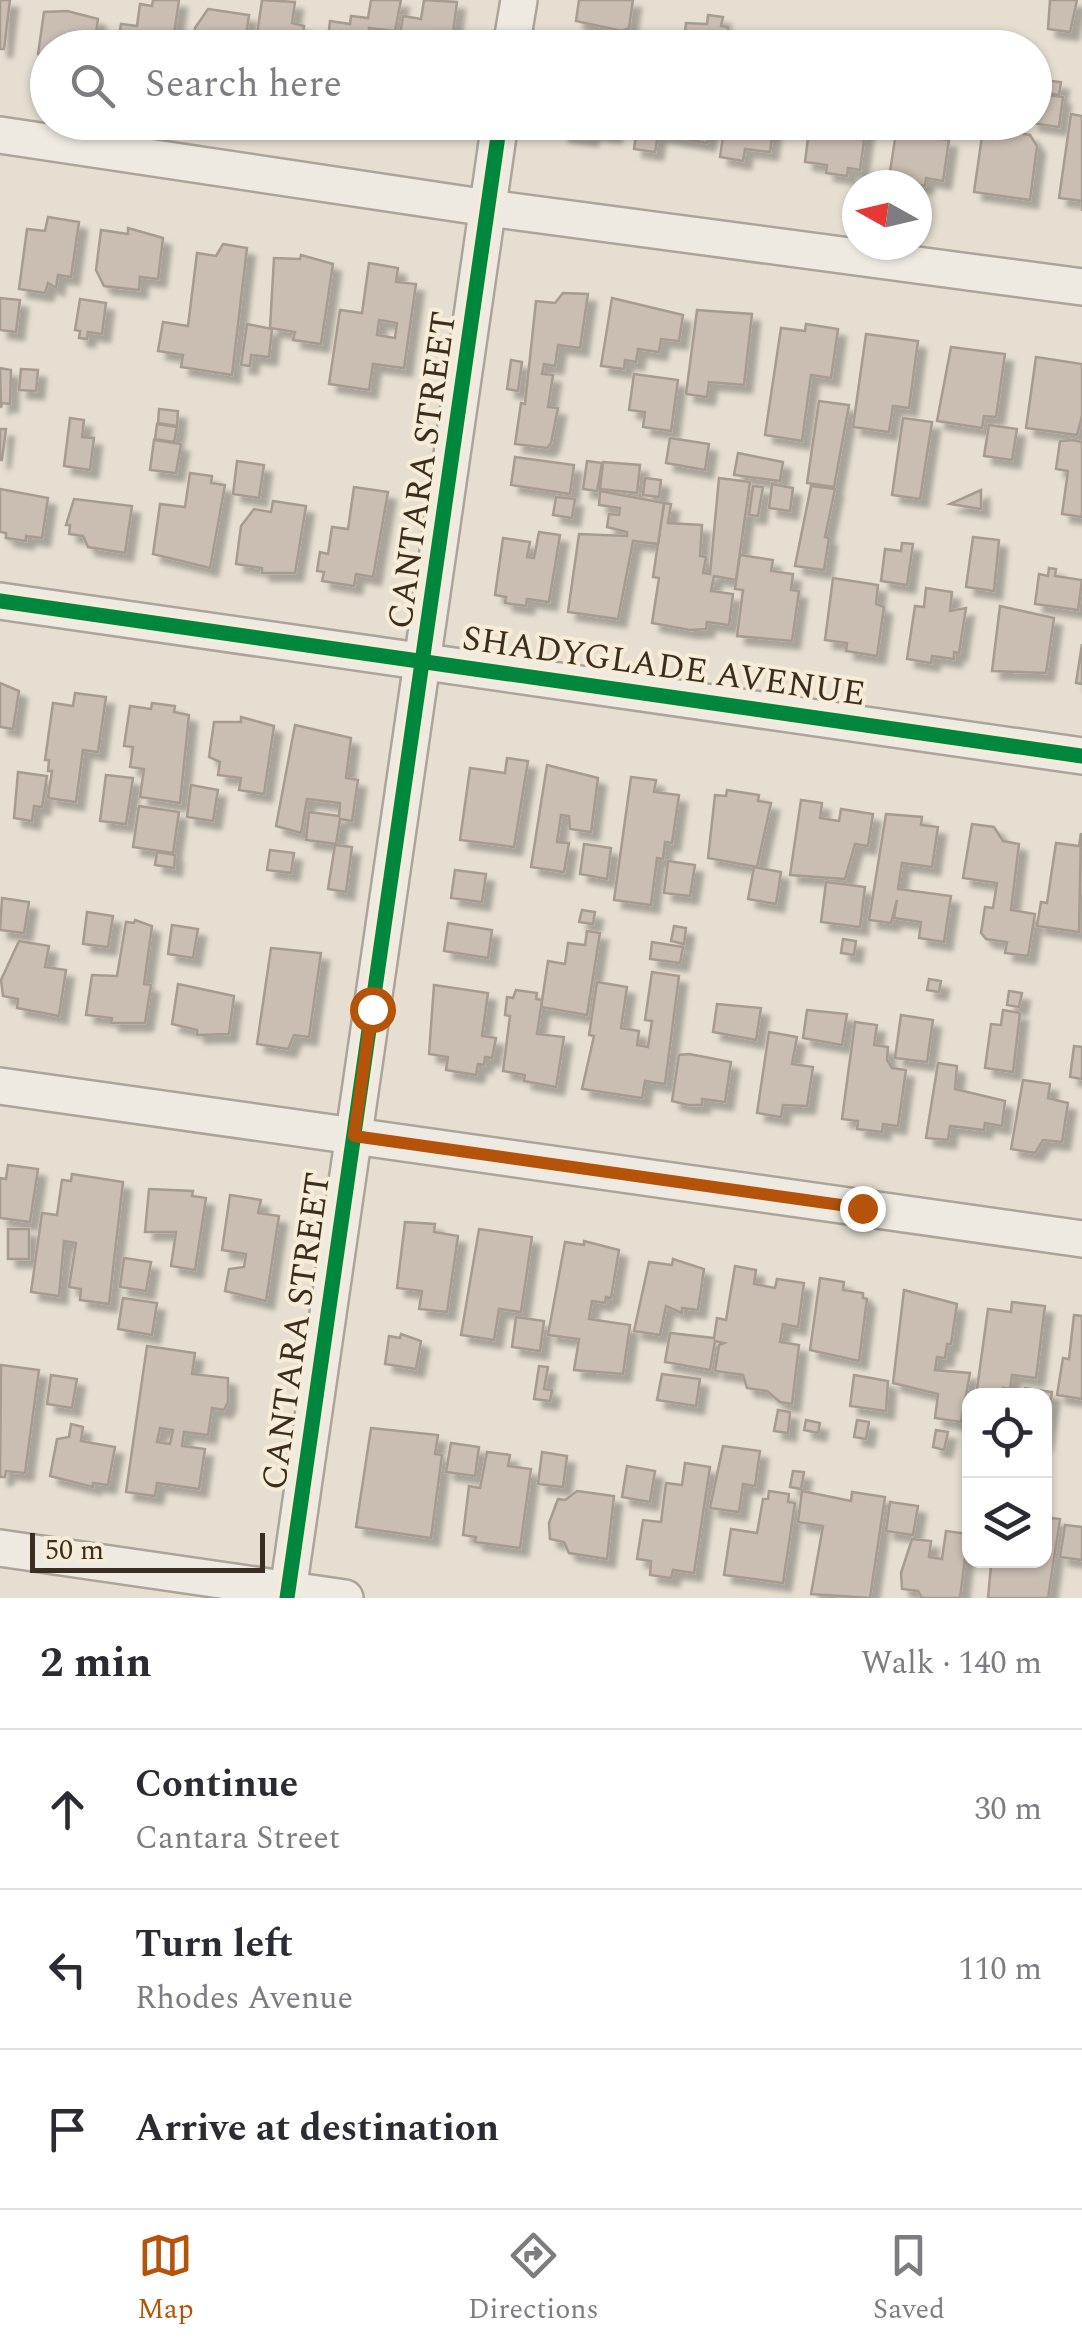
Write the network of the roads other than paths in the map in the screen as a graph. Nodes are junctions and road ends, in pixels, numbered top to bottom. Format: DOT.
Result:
graph roads {
  1 [pos="518,0"];
  2 [pos="514,30"];
  3 [pos="0,135"];
  4 [pos="30,139"];
  5 [pos="33,140"];
  6 [pos="497,140"];
  7 [pos="488,208"];
  8 [pos="1082,287"];
  9 [pos="0,601"];
  10 [pos="424,660"];
  11 [pos="1082,756"];
  12 [pos="0,1086"];
  13 [pos="354,1136"];
  14 [pos="1082,1239"];
  15 [pos="0,1548"];
  16 [pos="288,1594"];
  17 [pos="346,1598"];
  1 -- 2 [label="street"];
  3 -- 4 [label="street"];
  5 -- 7 [label="street"];
  6 -- 7 [label="street, CANTARA STREET"];
  7 -- 8 [label="street"];
  7 -- 10 [label="street, CANTARA STREET"];
  9 -- 10 [label="street, SHADYGLADE AVENUE"];
  10 -- 11 [label="street, SHADYGLADE AVENUE"];
  10 -- 13 [label="street, CANTARA STREET"];
  12 -- 13 [label="street"];
  13 -- 14 [label="street"];
  13 -- 16 [label="street, CANTARA STREET"];
  15 -- 16 [label="street"];
  16 -- 17 [label="street"];
}
